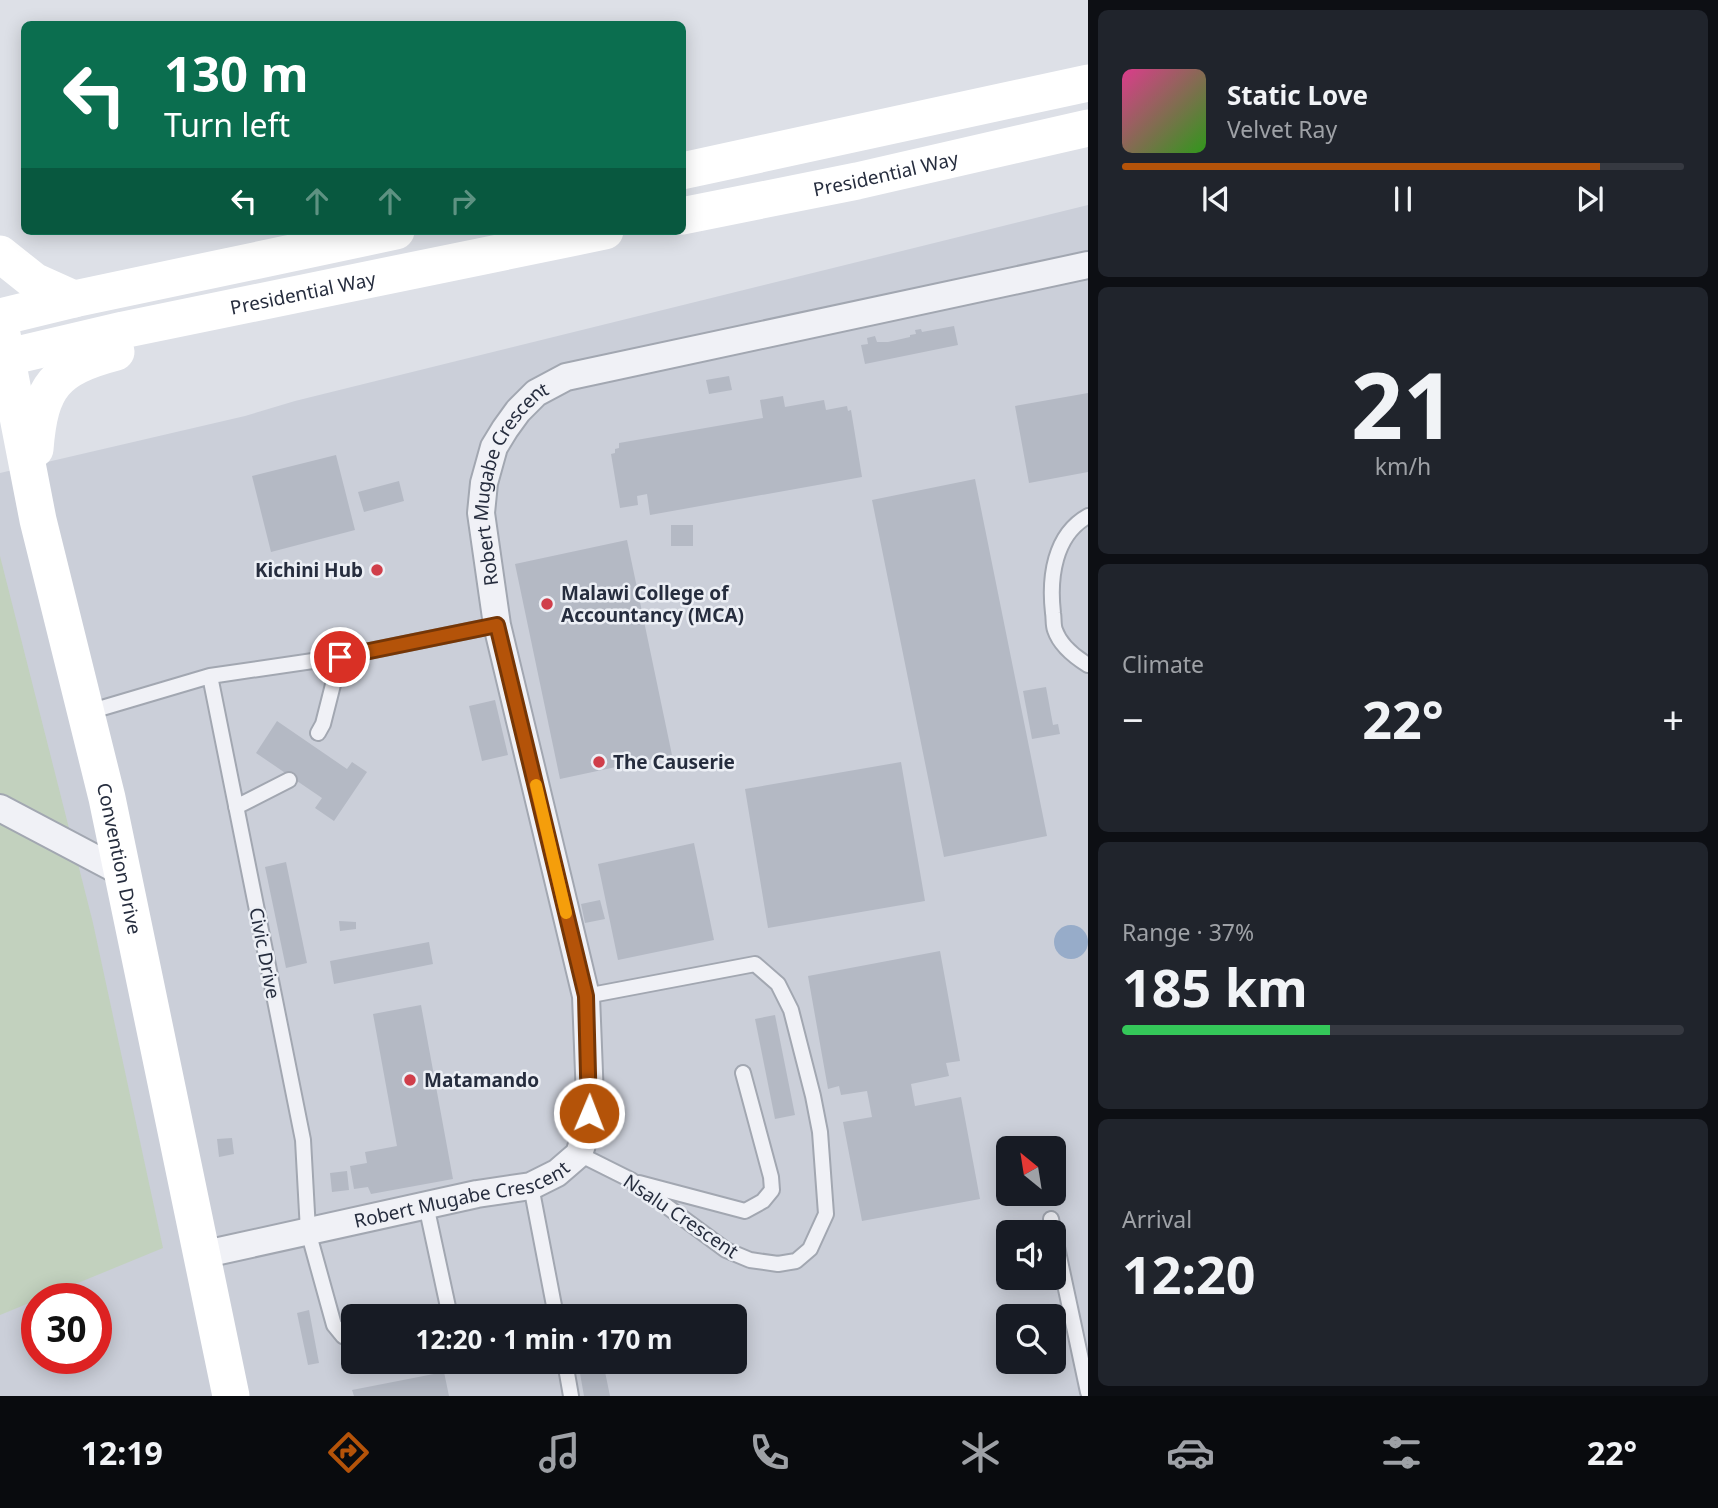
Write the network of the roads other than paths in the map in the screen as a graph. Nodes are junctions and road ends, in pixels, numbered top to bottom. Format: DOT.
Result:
graph roads {
  1 [pos="1088,83"];
  2 [pos="1088,128"];
  3 [pos="686,170"];
  4 [pos="686,215"];
  5 [pos="377,235"];
  6 [pos="585,235"];
  7 [pos="0,254"];
  8 [pos="1088,265"];
  9 [pos="420,268"];
  10 [pos="74,299"];
  11 [pos="0,317"];
  12 [pos="3,347"];
  13 [pos="0,430"];
  14 [pos="1088,516"];
  15 [pos="38,520"];
  16 [pos="497,625"];
  17 [pos="340,657"];
  18 [pos="1088,665"];
  19 [pos="211,676"];
  20 [pos="85,713"];
  21 [pos="318,733"];
  22 [pos="289,780"];
  23 [pos="107,798"];
  24 [pos="236,807"];
  25 [pos="0,808"];
  26 [pos="123,873"];
  27 [pos="586,996"];
  28 [pos="743,1073"];
  29 [pos="579,1154"];
  30 [pos="631,1180"];
  31 [pos="531,1186"];
  32 [pos="426,1205"];
  33 [pos="308,1231"];
  34 [pos="201,1255"];
  35 [pos="1066,1290"];
  36 [pos="447,1304"];
  37 [pos="554,1304"];
  38 [pos="341,1334"];
  39 [pos="567,1374"];
  40 [pos="1088,1392"];
  41 [pos="231,1396"];
  42 [pos="571,1396"];
  1 -- 3 [label="main road"];
  2 -- 4 [label="main road, Presidential Way"];
  5 -- 10 [label="main road"];
  6 -- 9 [label="main road, Presidential Way"];
  7 -- 10 [label="main road"];
  8 -- 16 [label="street, Robert Mugabe Crescent"];
  9 -- 12 [label="main road, Presidential Way"];
  9 -- 15 [label="main road"];
  10 -- 11 [label="main road"];
  12 -- 15 [label="main road, Convention Drive"];
  13 -- 23 [label="main road"];
  14 -- 18 [label="lane"];
  15 -- 20 [label="main road, Convention Drive"];
  16 -- 17 [label="lane"];
  16 -- 27 [label="street, Robert Mugabe Crescent"];
  17 -- 19 [label="lane"];
  17 -- 21 [label="lane"];
  19 -- 20 [label="lane"];
  19 -- 24 [label="lane, Civic Drive"];
  20 -- 23 [label="main road, Convention Drive"];
  22 -- 24 [label="lane"];
  23 -- 26 [label="main road, Convention Drive"];
  24 -- 33 [label="lane, Civic Drive"];
  25 -- 26 [label="street"];
  26 -- 34 [label="main road, Convention Drive"];
  27 -- 29 [label="street, Robert Mugabe Crescent"];
  27 -- 30 [label="lane, Nsalu Crescent"];
  28 -- 30 [label="lane"];
  29 -- 30 [label="lane, Nsalu Crescent"];
  29 -- 31 [label="street, Robert Mugabe Crescent"];
  31 -- 32 [label="street, Robert Mugabe Crescent"];
  31 -- 37 [label="lane"];
  32 -- 33 [label="street, Robert Mugabe Crescent"];
  32 -- 36 [label="lane"];
  33 -- 34 [label="street, Robert Mugabe Crescent"];
  33 -- 38 [label="lane, Civic Drive"];
  34 -- 41 [label="main road, Convention Drive"];
  35 -- 40 [label="lane"];
  39 -- 42 [label="lane"];
}
